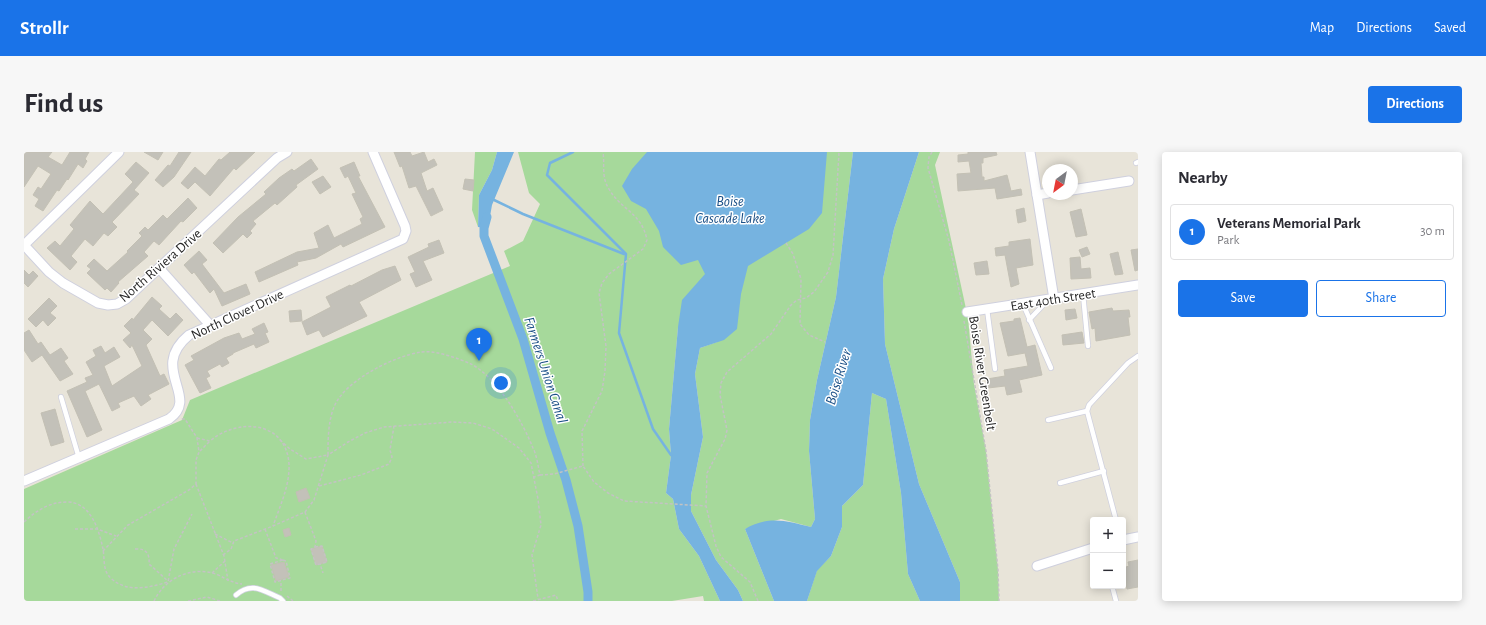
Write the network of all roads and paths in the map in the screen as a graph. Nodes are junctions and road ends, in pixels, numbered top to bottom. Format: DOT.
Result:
graph roads {
  1 [pos="119,152"];
  2 [pos="287,152"];
  3 [pos="373,152"];
  4 [pos="603,152"];
  5 [pos="840,152"];
  6 [pos="932,152"];
  7 [pos="1030,152"];
  8 [pos="1129,181"];
  9 [pos="1078,189"];
  10 [pos="1042,194"];
  11 [pos="1037,195"];
  12 [pos="786,243"];
  13 [pos="24,245"];
  14 [pos="159,268"];
  15 [pos="1138,285"];
  16 [pos="1083,294"];
  17 [pos="801,299"];
  18 [pos="1050,300"];
  19 [pos="1023,304"];
  20 [pos="987,309"];
  21 [pos="964,313"];
  22 [pos="1029,320"];
  23 [pos="210,325"];
  24 [pos="825,342"];
  25 [pos="1088,346"];
  26 [pos="1138,356"];
  27 [pos="1051,368"];
  28 [pos="995,369"];
  29 [pos="61,397"];
  30 [pos="1087,411"];
  31 [pos="169,419"];
  32 [pos="1048,420"];
  33 [pos="394,426"];
  34 [pos="197,438"];
  35 [pos="280,440"];
  36 [pos="210,441"];
  37 [pos="199,452"];
  38 [pos="328,456"];
  39 [pos="78,458"];
  40 [pos="583,466"];
  41 [pos="1104,471"];
  42 [pos="540,475"];
  43 [pos="534,477"];
  44 [pos="24,481"];
  45 [pos="1060,483"];
  46 [pos="196,484"];
  47 [pos="319,486"];
  48 [pos="706,506"];
  49 [pos="304,512"];
  50 [pos="192,514"];
  51 [pos="1115,517"];
  52 [pos="24,522"];
  53 [pos="273,526"];
  54 [pos="75,529"];
  55 [pos="98,529"];
  56 [pos="265,529"];
  57 [pos="215,534"];
  58 [pos="116,536"];
  59 [pos="1138,537"];
  60 [pos="1126,539"];
  61 [pos="233,543"];
  62 [pos="316,548"];
  63 [pos="134,549"];
  64 [pos="1090,549"];
  65 [pos="103,551"];
  66 [pos="223,554"];
  67 [pos="283,560"];
  68 [pos="225,561"];
  69 [pos="320,564"];
  70 [pos="1037,566"];
  71 [pos="212,573"];
  72 [pos="323,573"];
  73 [pos="228,581"];
  74 [pos="281,581"];
  75 [pos="168,582"];
  76 [pos="243,584"];
  77 [pos="275,589"];
  78 [pos="1113,589"];
  79 [pos="236,595"];
  80 [pos="286,595"];
  81 [pos="538,599"];
  82 [pos="154,601"];
  83 [pos="188,601"];
  84 [pos="220,601"];
  85 [pos="283,601"];
  86 [pos="293,601"];
  87 [pos="533,601"];
  88 [pos="558,601"];
  89 [pos="758,601"];
  90 [pos="999,601"];
  91 [pos="1116,601"];
  1 -- 13 [label="street"];
  2 -- 14 [label="street, North Riviera Drive"];
  3 -- 23 [label="street, North Clover Drive"];
  4 -- 40 [label="path"];
  5 -- 17 [label="path"];
  6 -- 21 [label="path, Boise River Greenbelt"];
  7 -- 11 [label="street"];
  8 -- 9 [label="street"];
  10 -- 11 [label="street"];
  11 -- 18 [label="street"];
  12 -- 17 [label="path"];
  13 -- 14 [label="street, North Riviera Drive"];
  14 -- 23 [label="street"];
  15 -- 16 [label="street, East 40th Street"];
  16 -- 18 [label="street, East 40th Street"];
  16 -- 25 [label="lane"];
  17 -- 24 [label="path"];
  17 -- 48 [label="path"];
  18 -- 19 [label="street, East 40th Street"];
  18 -- 22 [label="lane"];
  19 -- 20 [label="street, East 40th Street"];
  19 -- 22 [label="lane"];
  20 -- 21 [label="street, East 40th Street"];
  20 -- 28 [label="lane"];
  21 -- 90 [label="path, Boise River Greenbelt"];
  22 -- 27 [label="lane"];
  23 -- 31 [label="street, North Clover Drive"];
  26 -- 30 [label="lane"];
  29 -- 39 [label="lane"];
  30 -- 32 [label="lane"];
  30 -- 41 [label="lane"];
  31 -- 34 [label="path"];
  31 -- 39 [label="street"];
  33 -- 38 [label="path"];
  33 -- 43 [label="path"];
  33 -- 47 [label="path"];
  34 -- 36 [label="path"];
  34 -- 37 [label="path"];
  35 -- 36 [label="path"];
  35 -- 38 [label="path"];
  35 -- 53 [label="path"];
  36 -- 37 [label="path"];
  37 -- 46 [label="path"];
  38 -- 42 [label="path"];
  38 -- 47 [label="path"];
  39 -- 44 [label="street"];
  40 -- 42 [label="path"];
  40 -- 48 [label="path"];
  41 -- 45 [label="lane"];
  41 -- 51 [label="lane"];
  42 -- 43 [label="path"];
  43 -- 81 [label="path"];
  46 -- 57 [label="path"];
  46 -- 58 [label="path"];
  47 -- 49 [label="path"];
  48 -- 89 [label="path"];
  49 -- 53 [label="path"];
  49 -- 62 [label="path"];
  50 -- 75 [label="path"];
  52 -- 55 [label="path"];
  53 -- 56 [label="path"];
  54 -- 55 [label="path"];
  55 -- 58 [label="path"];
  55 -- 65 [label="path"];
  56 -- 61 [label="path"];
  56 -- 67 [label="path"];
  57 -- 61 [label="path"];
  57 -- 66 [label="path"];
  58 -- 65 [label="path"];
  59 -- 60 [label="street"];
  61 -- 66 [label="path"];
  62 -- 69 [label="path"];
  62 -- 69 [label="path"];
  63 -- 75 [label="path"];
  64 -- 70 [label="street"];
  65 -- 75 [label="path"];
  66 -- 68 [label="path"];
  67 -- 74 [label="path"];
  67 -- 74 [label="path"];
  68 -- 71 [label="path"];
  68 -- 73 [label="path"];
  69 -- 72 [label="path"];
  71 -- 73 [label="path"];
  71 -- 75 [label="path"];
  73 -- 76 [label="path"];
  74 -- 77 [label="path"];
  75 -- 82 [label="path"];
  78 -- 91 [label="lane"];
  79 -- 85 [label="lane"];
  80 -- 86 [label="path"];
  81 -- 87 [label="path"];
  81 -- 88 [label="path"];
  83 -- 84 [label="path"];
}
